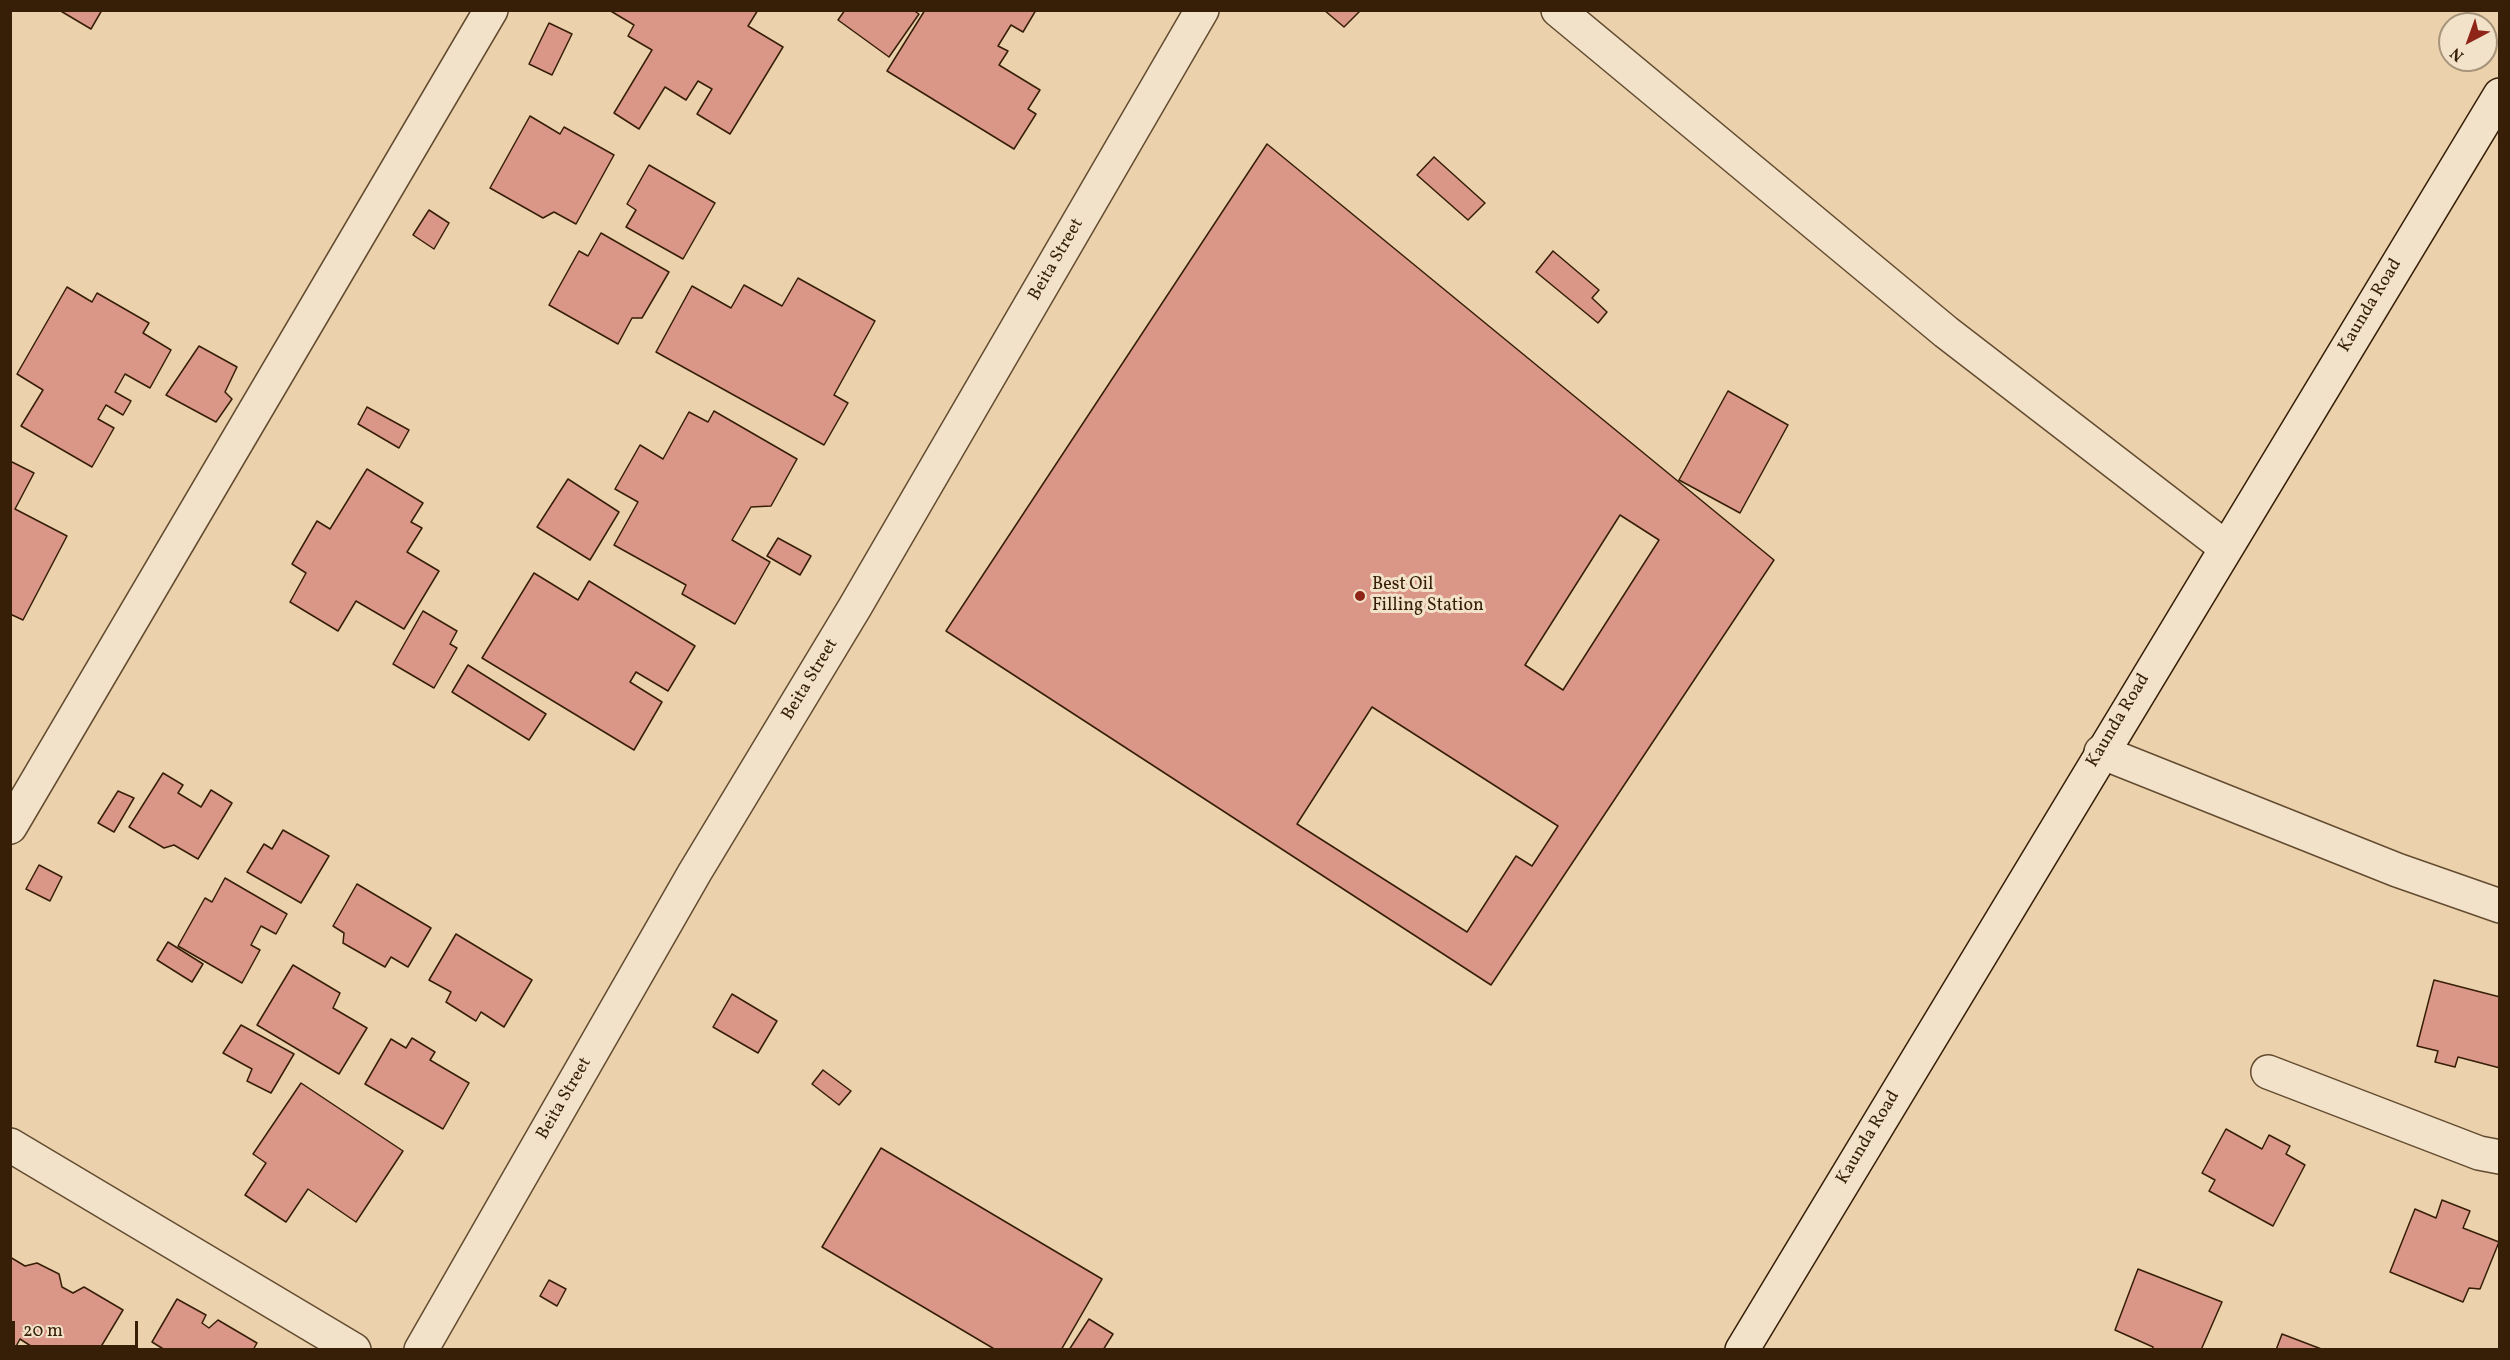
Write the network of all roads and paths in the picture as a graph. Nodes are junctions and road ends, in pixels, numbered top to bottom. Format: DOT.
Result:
graph roads {
  1 [pos="491,10"];
  2 [pos="1202,10"];
  3 [pos="1558,10"];
  4 [pos="2499,95"];
  5 [pos="2225,547"];
  6 [pos="2101,752"];
  7 [pos="10,827"];
  8 [pos="2499,906"];
  9 [pos="2268,1072"];
  10 [pos="10,1145"];
  11 [pos="2499,1157"];
  12 [pos="354,1350"];
  13 [pos="421,1350"];
  14 [pos="1742,1350"];
  1 -- 7 [label="street"];
  2 -- 13 [label="street, Beita Street"];
  3 -- 5 [label="street"];
  4 -- 5 [label="street, Kaunda Road"];
  5 -- 6 [label="street, Kaunda Road"];
  6 -- 8 [label="street"];
  6 -- 14 [label="street, Kaunda Road"];
  9 -- 11 [label="street"];
  10 -- 12 [label="street"];
}
